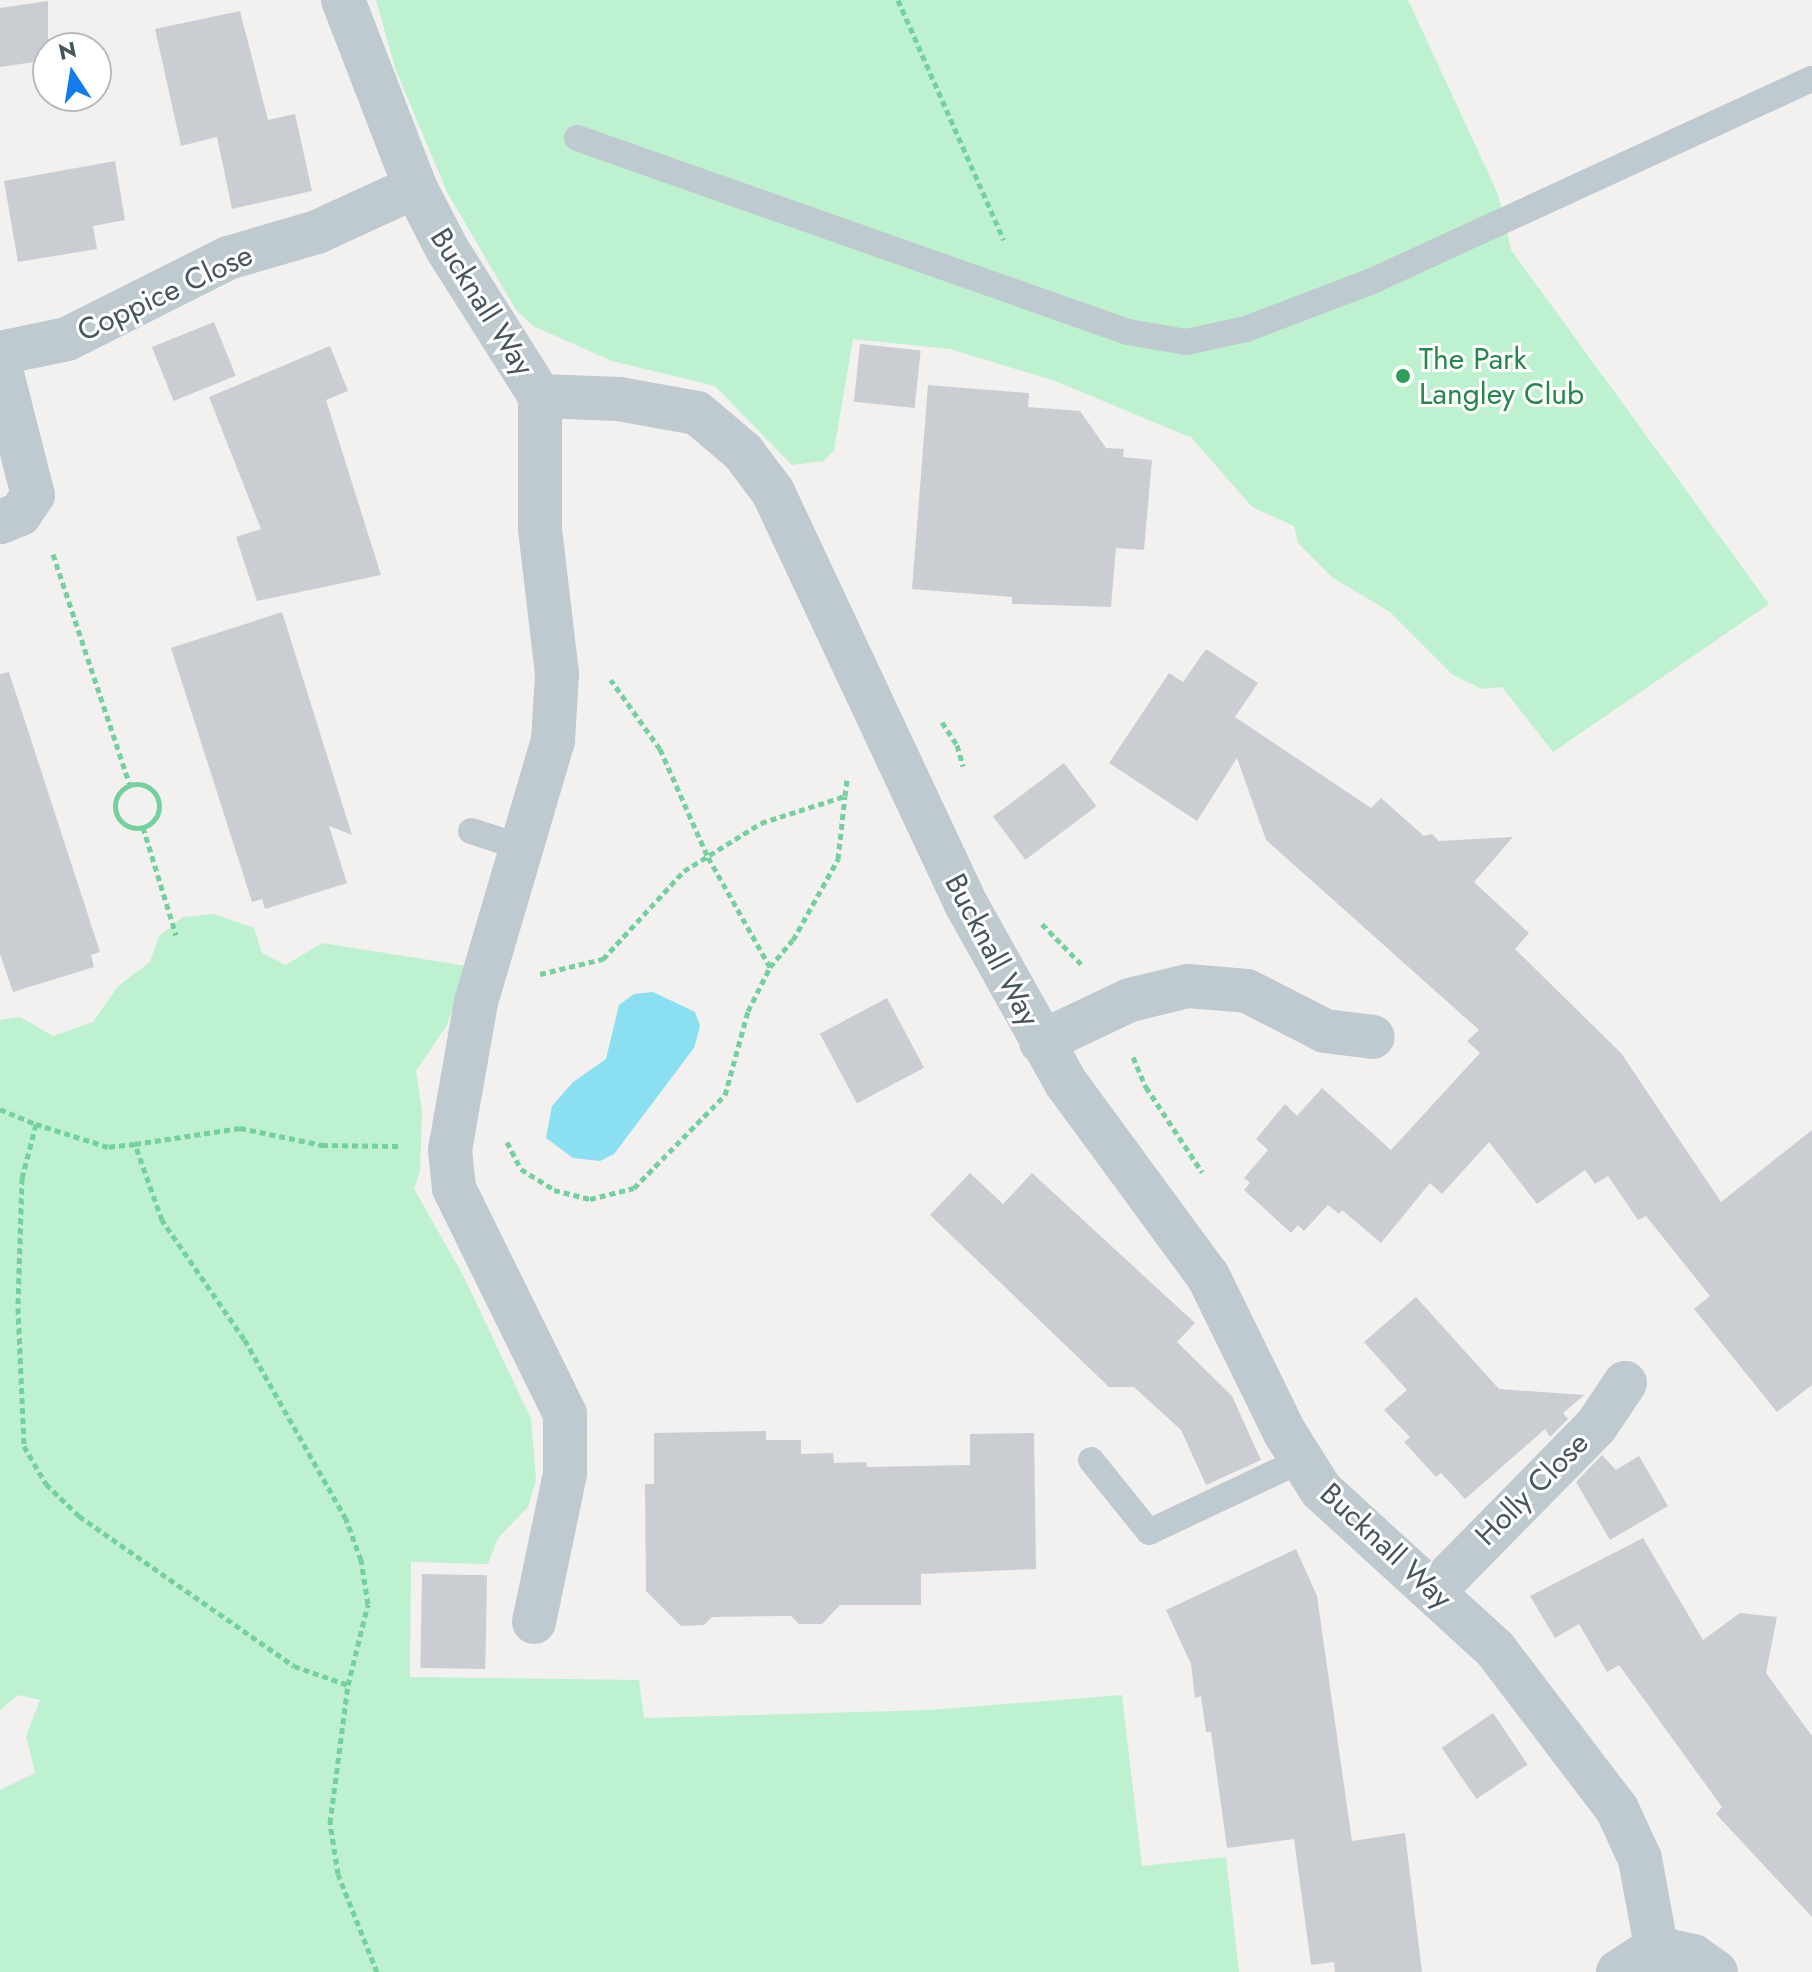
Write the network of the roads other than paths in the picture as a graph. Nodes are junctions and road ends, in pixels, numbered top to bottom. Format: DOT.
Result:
graph roads {
  1 [pos="343,0"];
  2 [pos="1812,79"];
  3 [pos="577,138"];
  4 [pos="415,187"];
  5 [pos="0,353"];
  6 [pos="0,366"];
  7 [pos="540,396"];
  8 [pos="13,516"];
  9 [pos="471,831"];
  10 [pos="524,848"];
  11 [pos="1373,1037"];
  12 [pos="1041,1042"];
  13 [pos="1625,1383"];
  14 [pos="1091,1460"];
  15 [pos="1301,1460"];
  16 [pos="1434,1591"];
  17 [pos="534,1622"];
  18 [pos="1657,1952"];
  19 [pos="1618,1972"];
  20 [pos="1716,1972"];
  1 -- 4 [label="street, Bucknall Way"];
  2 -- 3 [label="lane"];
  4 -- 5 [label="street, Coppice Close"];
  4 -- 7 [label="street, Bucknall Way"];
  6 -- 8 [label="street"];
  7 -- 10 [label="street"];
  7 -- 12 [label="street, Bucknall Way"];
  9 -- 10 [label="lane"];
  10 -- 17 [label="street"];
  11 -- 12 [label="street"];
  12 -- 15 [label="street, Bucknall Way"];
  13 -- 16 [label="street, Holly Close"];
  14 -- 15 [label="lane"];
  15 -- 16 [label="street, Bucknall Way"];
  16 -- 18 [label="street, Bucknall Way"];
  18 -- 19 [label="street"];
  18 -- 20 [label="street"];
}
